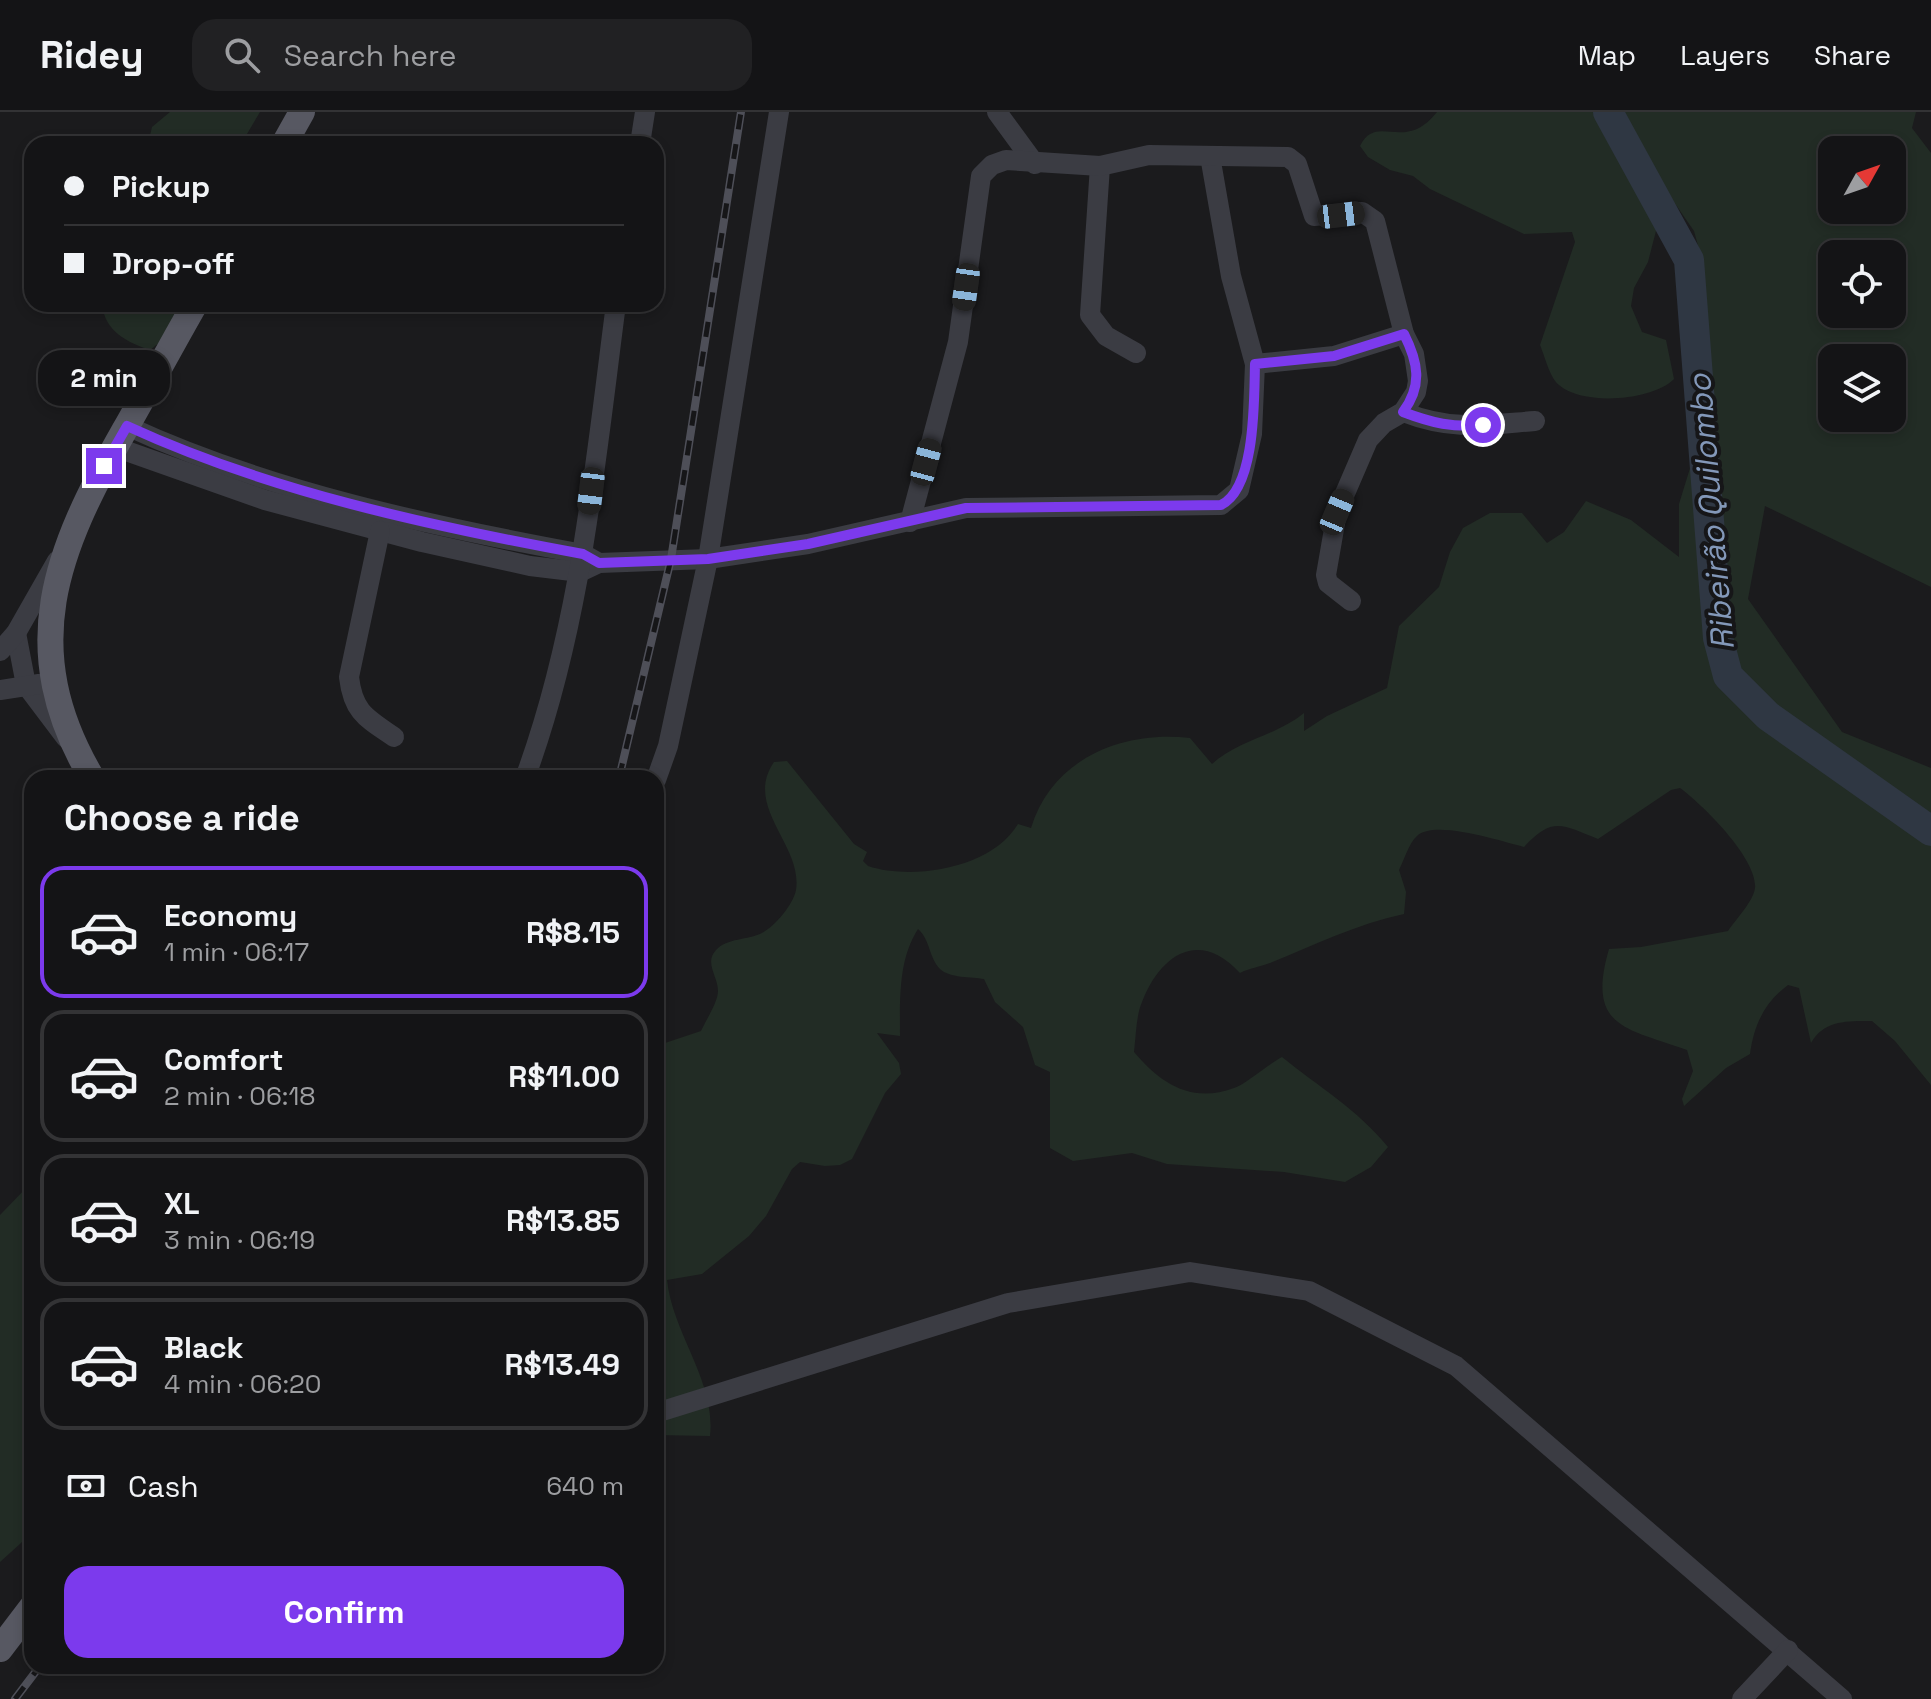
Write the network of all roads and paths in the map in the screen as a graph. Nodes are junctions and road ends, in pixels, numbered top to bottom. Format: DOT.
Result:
graph roads {
  1 [pos="302,112"];
  2 [pos="645,112"];
  3 [pos="779,112"];
  4 [pos="997,112"];
  5 [pos="288,136"];
  6 [pos="641,136"];
  7 [pos="1210,156"];
  8 [pos="1035,164"];
  9 [pos="1100,166"];
  10 [pos="191,312"];
  11 [pos="615,312"];
  12 [pos="1404,334"];
  13 [pos="1136,353"];
  14 [pos="1255,364"];
  15 [pos="1403,412"];
  16 [pos="1535,421"];
  17 [pos="121,436"];
  18 [pos="357,503"];
  19 [pos="910,522"];
  20 [pos="352,524"];
  21 [pos="380,531"];
  22 [pos="465,542"];
  23 [pos="708,559"];
  24 [pos="587,563"];
  25 [pos="1351,601"];
  26 [pos="43,603"];
  27 [pos="16,633"];
  28 [pos="0,651"];
  29 [pos="54,683"];
  30 [pos="26,685"];
  31 [pos="0,690"];
  32 [pos="394,737"];
  33 [pos="78,755"];
  34 [pos="87,770"];
  35 [pos="528,770"];
  36 [pos="660,770"];
  37 [pos="664,1410"];
  38 [pos="24,1618"];
  39 [pos="0,1649"];
  40 [pos="1788,1650"];
  41 [pos="1742,1699"];
  42 [pos="1842,1699"];
  1 -- 5 [label="main road"];
  2 -- 6 [label="street"];
  3 -- 23 [label="street"];
  4 -- 8 [label="street"];
  7 -- 9 [label="street"];
  7 -- 12 [label="street"];
  7 -- 14 [label="street"];
  8 -- 9 [label="street"];
  8 -- 19 [label="street"];
  9 -- 13 [label="street"];
  10 -- 17 [label="main road"];
  11 -- 24 [label="street"];
  12 -- 14 [label="street"];
  12 -- 15 [label="street"];
  14 -- 19 [label="street"];
  15 -- 16 [label="street"];
  15 -- 25 [label="street"];
  17 -- 18 [label="street"];
  17 -- 20 [label="street"];
  17 -- 26 [label="main road"];
  18 -- 20 [label="street"];
  18 -- 22 [label="street"];
  19 -- 23 [label="street"];
  20 -- 21 [label="street"];
  21 -- 22 [label="street"];
  21 -- 32 [label="street"];
  22 -- 24 [label="street"];
  23 -- 24 [label="street"];
  23 -- 36 [label="street"];
  24 -- 35 [label="street"];
  26 -- 27 [label="street"];
  26 -- 29 [label="main road"];
  27 -- 28 [label="street"];
  27 -- 30 [label="street"];
  29 -- 30 [label="street"];
  29 -- 33 [label="main road"];
  30 -- 31 [label="street"];
  30 -- 33 [label="street"];
  33 -- 34 [label="main road"];
  37 -- 40 [label="street"];
  38 -- 39 [label="main road"];
  40 -- 41 [label="street"];
  40 -- 42 [label="street"];
}
